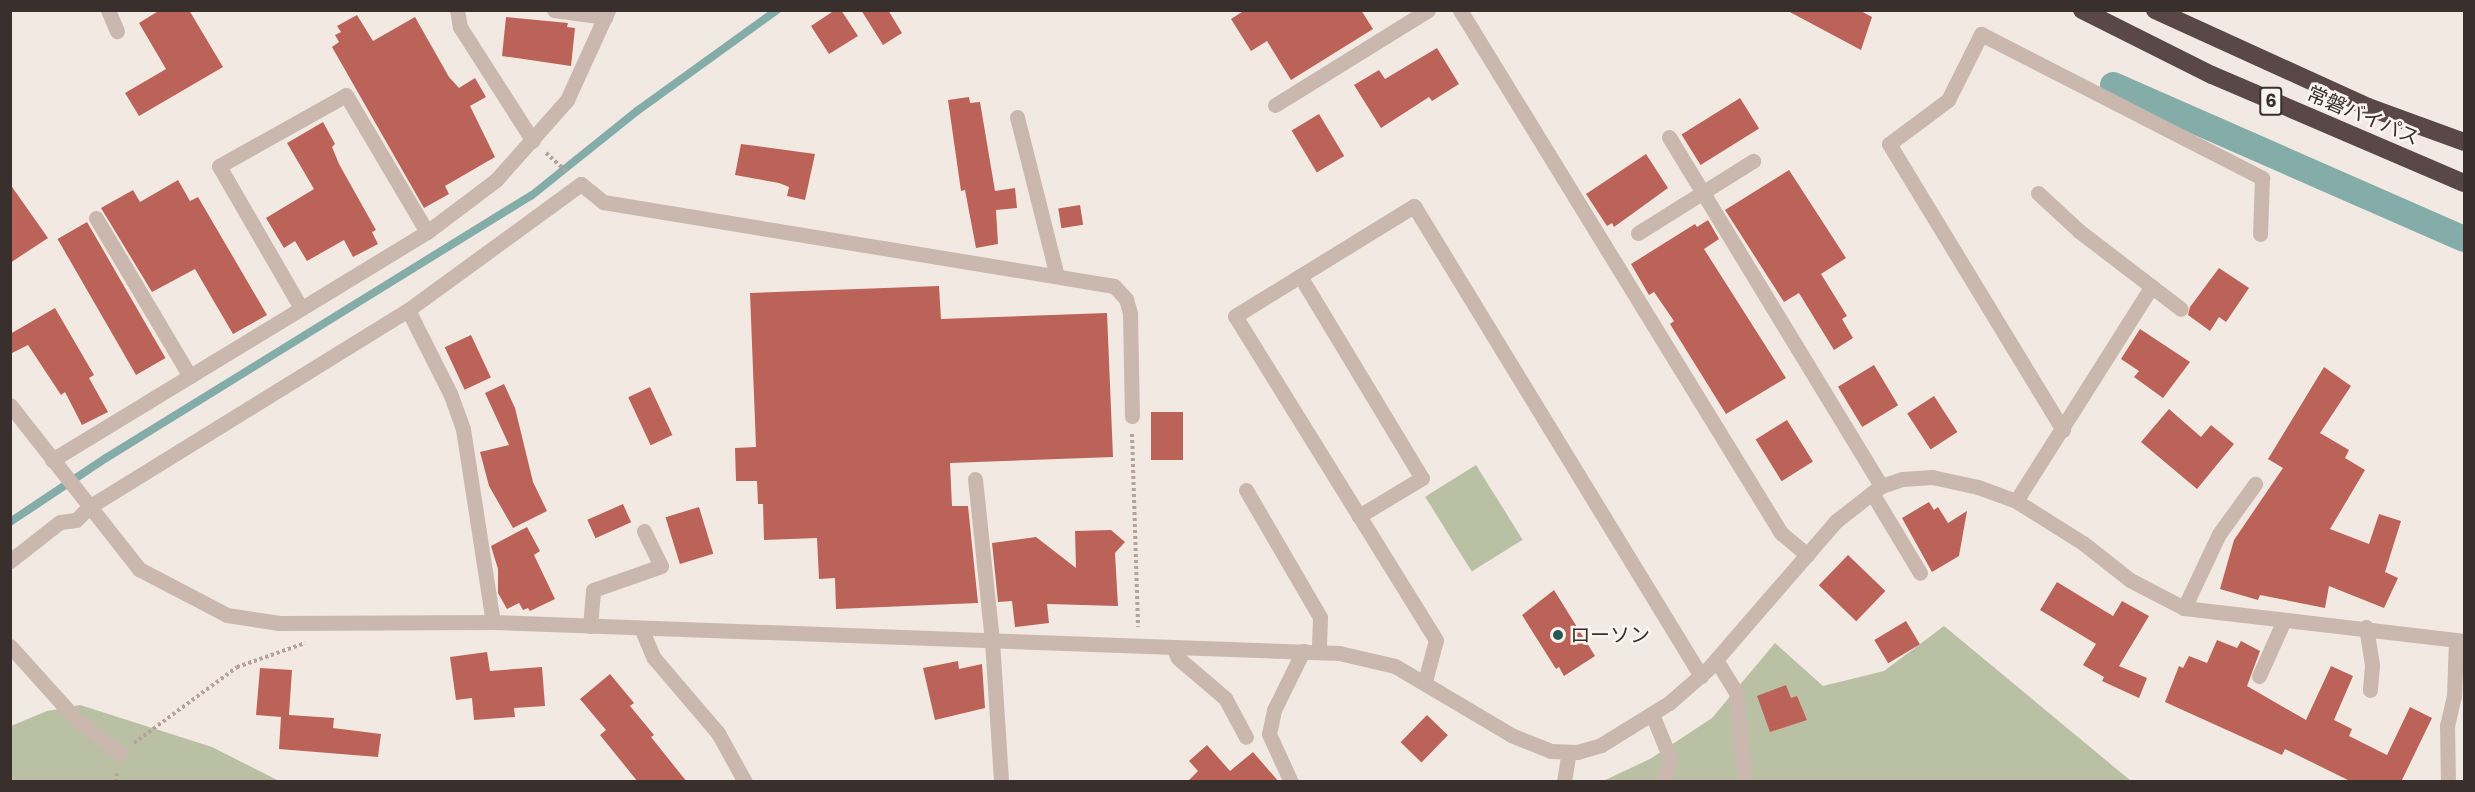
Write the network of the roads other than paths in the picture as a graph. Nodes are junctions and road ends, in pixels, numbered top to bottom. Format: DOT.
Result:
graph roads {
  1 [pos="108,10"];
  2 [pos="457,10"];
  3 [pos="554,10"];
  4 [pos="1428,10"];
  5 [pos="1460,10"];
  6 [pos="2082,10"];
  7 [pos="2155,10"];
  8 [pos="607,14"];
  9 [pos="117,31"];
  10 [pos="1275,105"];
  11 [pos="1017,117"];
  12 [pos="1669,137"];
  13 [pos="533,141"];
  14 [pos="2464,142"];
  15 [pos="1753,161"];
  16 [pos="2464,183"];
  17 [pos="2038,193"];
  18 [pos="1701,194"];
  19 [pos="96,218"];
  20 [pos="427,232"];
  21 [pos="1638,233"];
  22 [pos="2260,234"];
  23 [pos="1057,276"];
  24 [pos="1300,276"];
  25 [pos="2152,286"];
  26 [pos="301,308"];
  27 [pos="2181,309"];
  28 [pos="408,310"];
  29 [pos="190,376"];
  30 [pos="10,405"];
  31 [pos="1132,416"];
  32 [pos="2063,430"];
  33 [pos="52,460"];
  34 [pos="975,479"];
  35 [pos="2255,484"];
  36 [pos="1246,490"];
  37 [pos="1876,490"];
  38 [pos="2016,501"];
  39 [pos="89,507"];
  40 [pos="1359,516"];
  41 [pos="645,531"];
  42 [pos="1807,555"];
  43 [pos="10,561"];
  44 [pos="1920,573"];
  45 [pos="2184,608"];
  46 [pos="2284,620"];
  47 [pos="493,622"];
  48 [pos="590,626"];
  49 [pos="2366,627"];
  50 [pos="641,628"];
  51 [pos="992,641"];
  52 [pos="2460,641"];
  53 [pos="10,646"];
  54 [pos="1173,648"];
  55 [pos="1303,651"];
  56 [pos="1319,652"];
  57 [pos="1716,660"];
  58 [pos="1701,676"];
  59 [pos="2259,676"];
  60 [pos="1425,681"];
  61 [pos="2370,690"];
  62 [pos="1652,714"];
  63 [pos="1246,737"];
  64 [pos="1569,752"];
  65 [pos="120,754"];
  66 [pos="745,782"];
  67 [pos="1001,782"];
  68 [pos="1291,782"];
  69 [pos="1563,782"];
  70 [pos="1664,782"];
  71 [pos="1745,782"];
  72 [pos="2448,782"];
  1 -- 9 [label="street"];
  2 -- 13 [label="street"];
  3 -- 8 [label="street"];
  4 -- 10 [label="street"];
  5 -- 42 [label="street"];
  6 -- 16 [label="highway, 常磐バイパス / 6"];
  7 -- 14 [label="highway, 常磐バイパス / 6"];
  8 -- 13 [label="street"];
  11 -- 23 [label="street"];
  12 -- 18 [label="street"];
  13 -- 20 [label="street"];
  15 -- 18 [label="street"];
  17 -- 25 [label="street"];
  18 -- 21 [label="street"];
  18 -- 37 [label="street"];
  19 -- 29 [label="street"];
  20 -- 26 [label="street"];
  20 -- 26 [label="street"];
  22 -- 32 [label="street"];
  23 -- 28 [label="street"];
  23 -- 31 [label="street"];
  24 -- 40 [label="street"];
  24 -- 40 [label="street"];
  24 -- 58 [label="street"];
  25 -- 27 [label="street"];
  25 -- 32 [label="street"];
  26 -- 29 [label="street"];
  28 -- 39 [label="street"];
  28 -- 47 [label="street"];
  29 -- 33 [label="street"];
  30 -- 33 [label="street"];
  32 -- 38 [label="street"];
  33 -- 39 [label="street"];
  34 -- 51 [label="street"];
  35 -- 45 [label="street"];
  36 -- 56 [label="street"];
  37 -- 38 [label="street"];
  37 -- 42 [label="street"];
  37 -- 44 [label="street"];
  38 -- 45 [label="street"];
  39 -- 43 [label="street"];
  39 -- 47 [label="street"];
  40 -- 60 [label="street"];
  41 -- 48 [label="street"];
  42 -- 57 [label="street"];
  45 -- 46 [label="street"];
  46 -- 49 [label="street"];
  46 -- 59 [label="street"];
  47 -- 48 [label="street"];
  48 -- 50 [label="street"];
  49 -- 52 [label="street"];
  49 -- 61 [label="street"];
  50 -- 51 [label="street"];
  50 -- 66 [label="street"];
  51 -- 54 [label="street"];
  51 -- 67 [label="street"];
  52 -- 72 [label="street"];
  53 -- 65 [label="street"];
  54 -- 55 [label="street"];
  54 -- 63 [label="street"];
  55 -- 56 [label="street"];
  55 -- 68 [label="street"];
  56 -- 60 [label="street"];
  57 -- 58 [label="street"];
  57 -- 71 [label="street"];
  58 -- 62 [label="street"];
  60 -- 64 [label="street"];
  62 -- 64 [label="street"];
  62 -- 70 [label="street"];
  64 -- 69 [label="street"];
}
